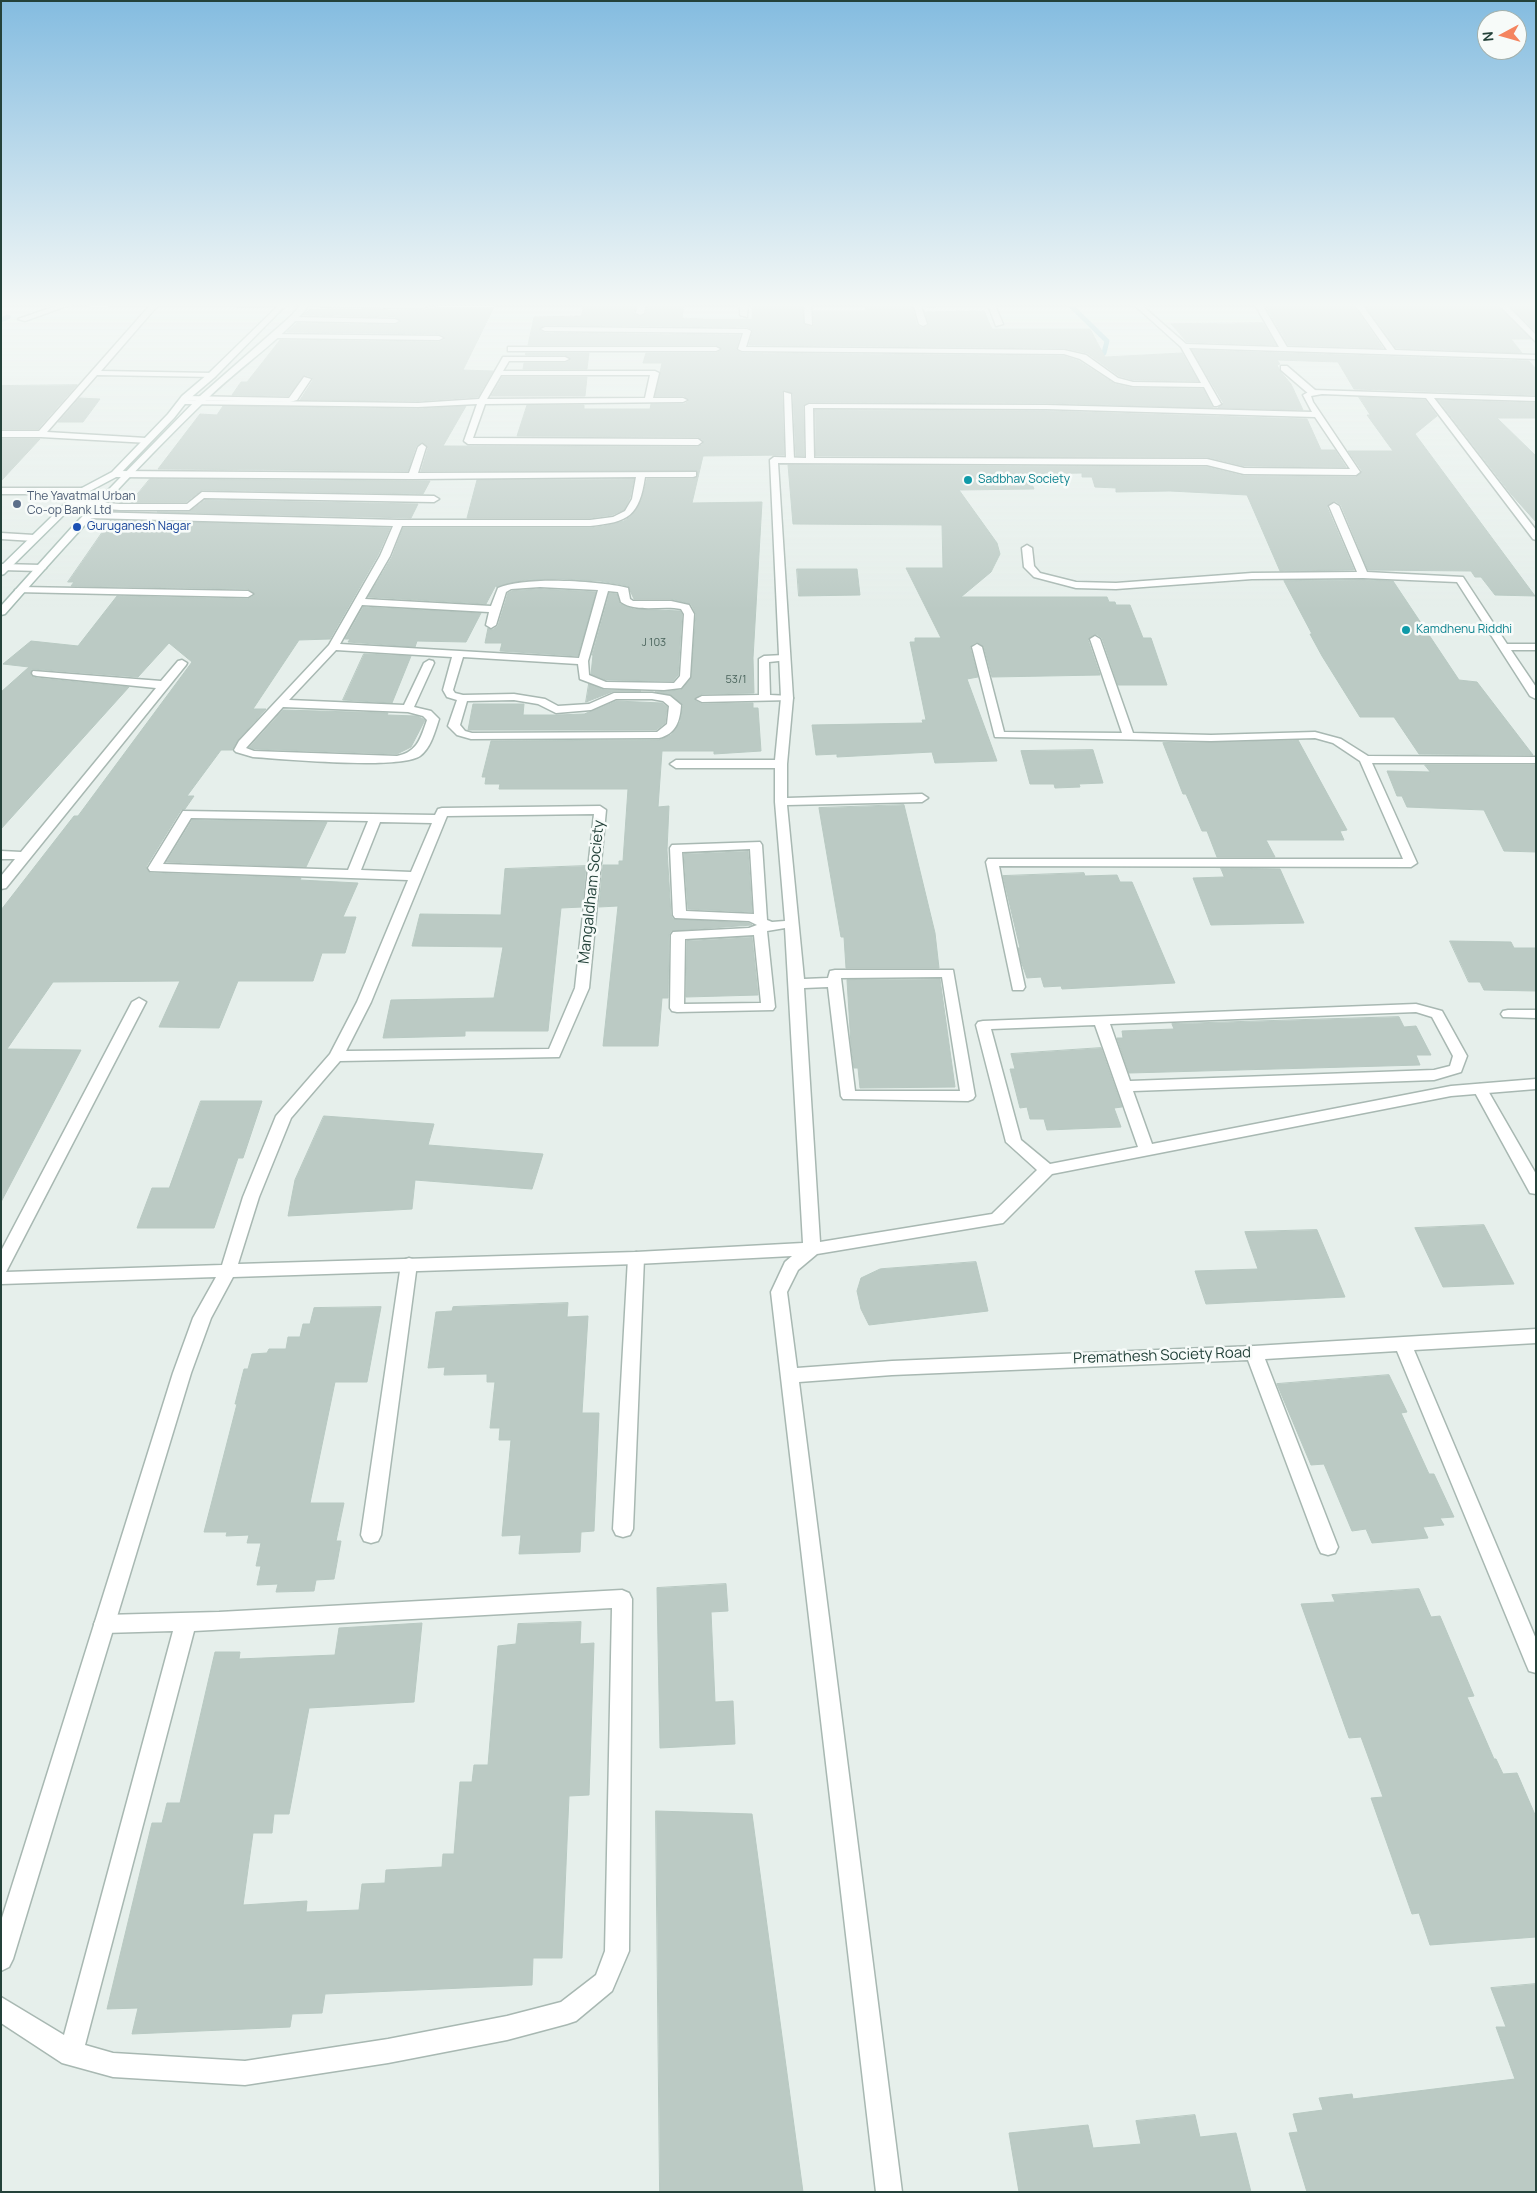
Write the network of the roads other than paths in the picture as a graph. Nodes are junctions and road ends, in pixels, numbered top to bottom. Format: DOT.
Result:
graph roads {
  1 [pos="66,405"];
  2 [pos="179,405"];
  3 [pos="196,405"];
  4 [pos="480,405"];
  5 [pos="788,405"];
  6 [pos="1311,405"];
  7 [pos="1435,405"];
  8 [pos="1318,415"];
  9 [pos="1,434"];
  10 [pos="41,434"];
  11 [pos="146,441"];
  12 [pos="698,442"];
  13 [pos="422,447"];
  14 [pos="790,459"];
  15 [pos="810,459"];
  16 [pos="115,474"];
  17 [pos="129,474"];
  18 [pos="641,474"];
  19 [pos="693,474"];
  20 [pos="413,476"];
  21 [pos="1,491"];
  22 [pos="83,491"];
  23 [pos="434,499"];
  24 [pos="72,503"];
  25 [pos="100,505"];
  26 [pos="1334,506"];
  27 [pos="89,515"];
  28 [pos="399,523"];
  29 [pos="1,536"];
  30 [pos="1536,537"];
  31 [pos="34,538"];
  32 [pos="1027,548"];
  33 [pos="41,568"];
  34 [pos="2,569"];
  35 [pos="1363,575"];
  36 [pos="604,586"];
  37 [pos="20,590"];
  38 [pos="248,594"];
  39 [pos="359,602"];
  40 [pos="497,609"];
  41 [pos="1,612"];
  42 [pos="491,626"];
  43 [pos="1095,638"];
  44 [pos="333,647"];
  45 [pos="977,647"];
  46 [pos="1504,647"];
  47 [pos="1536,647"];
  48 [pos="458,656"];
  49 [pos="784,658"];
  50 [pos="583,661"];
  51 [pos="182,663"];
  52 [pos="429,663"];
  53 [pos="37,673"];
  54 [pos="164,685"];
  55 [pos="1536,696"];
  56 [pos="462,698"];
  57 [pos="702,698"];
  58 [pos="765,698"];
  59 [pos="787,698"];
  60 [pos="279,703"];
  61 [pos="408,709"];
  62 [pos="1128,735"];
  63 [pos="1365,759"];
  64 [pos="1536,760"];
  65 [pos="676,764"];
  66 [pos="781,764"];
  67 [pos="922,798"];
  68 [pos="781,802"];
  69 [pos="376,817"];
  70 [pos="438,819"];
  71 [pos="1,855"];
  72 [pos="24,856"];
  73 [pos="353,874"];
  74 [pos="416,876"];
  75 [pos="1,885"];
  76 [pos="792,924"];
  77 [pos="763,925"];
  78 [pos="834,982"];
  79 [pos="797,984"];
  80 [pos="1018,987"];
  81 [pos="139,1002"];
  82 [pos="1508,1014"];
  83 [pos="1536,1014"];
  84 [pos="1101,1020"];
  85 [pos="336,1056"];
  86 [pos="1536,1084"];
  87 [pos="1124,1086"];
  88 [pos="1480,1088"];
  89 [pos="1146,1151"];
  90 [pos="1047,1170"];
  91 [pos="1536,1189"];
  92 [pos="812,1250"];
  93 [pos="636,1258"];
  94 [pos="410,1264"];
  95 [pos="1,1268"];
  96 [pos="228,1271"];
  97 [pos="1,1278"];
  98 [pos="1536,1336"];
  99 [pos="1403,1344"];
  100 [pos="1254,1353"];
  101 [pos="789,1376"];
  102 [pos="623,1529"];
  103 [pos="371,1535"];
  104 [pos="1328,1548"];
  105 [pos="186,1621"];
  106 [pos="104,1624"];
  107 [pos="1536,1664"];
  108 [pos="1,1959"];
  109 [pos="1,2009"];
  110 [pos="71,2054"];
  111 [pos="889,2192"];
  1 -- 10 [label="street"];
  2 -- 11 [label="street"];
  3 -- 17 [label="street"];
  4 -- 12 [label="street"];
  5 -- 14 [label="street"];
  6 -- 8 [label="street"];
  7 -- 30 [label="street"];
  8 -- 15 [label="street"];
  8 -- 15 [label="street"];
  9 -- 10 [label="street"];
  10 -- 11 [label="street"];
  11 -- 16 [label="street"];
  13 -- 20 [label="street"];
  14 -- 15 [label="street"];
  14 -- 49 [label="street"];
  16 -- 17 [label="street"];
  16 -- 22 [label="street"];
  17 -- 20 [label="street"];
  17 -- 25 [label="street"];
  18 -- 19 [label="street"];
  18 -- 20 [label="street"];
  18 -- 28 [label="street"];
  21 -- 22 [label="street"];
  22 -- 24 [label="street"];
  23 -- 25 [label="street"];
  24 -- 25 [label="street"];
  24 -- 31 [label="street"];
  25 -- 27 [label="street"];
  26 -- 35 [label="street"];
  27 -- 28 [label="street"];
  27 -- 33 [label="street"];
  28 -- 39 [label="street"];
  29 -- 31 [label="street"];
  31 -- 34 [label="street"];
  32 -- 35 [label="street"];
  33 -- 34 [label="street"];
  33 -- 37 [label="street"];
  35 -- 46 [label="street"];
  36 -- 40 [label="street"];
  36 -- 50 [label="street"];
  36 -- 50 [label="street"];
  37 -- 38 [label="street"];
  37 -- 41 [label="street"];
  39 -- 40 [label="street"];
  39 -- 44 [label="street"];
  40 -- 42 [label="street"];
  43 -- 62 [label="street"];
  44 -- 48 [label="street"];
  44 -- 60 [label="street"];
  45 -- 62 [label="street"];
  46 -- 47 [label="street"];
  46 -- 55 [label="street"];
  48 -- 50 [label="street"];
  48 -- 56 [label="street"];
  49 -- 58 [label="street"];
  49 -- 59 [label="street"];
  51 -- 54 [label="street"];
  52 -- 61 [label="street"];
  53 -- 54 [label="street"];
  54 -- 72 [label="street"];
  56 -- 56 [label="street"];
  57 -- 58 [label="street"];
  58 -- 59 [label="street"];
  59 -- 66 [label="street"];
  60 -- 61 [label="street"];
  60 -- 61 [label="street"];
  62 -- 63 [label="street"];
  63 -- 64 [label="street"];
  63 -- 80 [label="street"];
  65 -- 66 [label="street"];
  66 -- 68 [label="street"];
  67 -- 68 [label="street"];
  68 -- 76 [label="street"];
  69 -- 70 [label="street"];
  69 -- 73 [label="street"];
  69 -- 73 [label="street"];
  70 -- 74 [label="street"];
  70 -- 85 [label="street, Mangaldham Society"];
  71 -- 72 [label="street"];
  72 -- 75 [label="street"];
  73 -- 74 [label="street"];
  74 -- 85 [label="street"];
  76 -- 77 [label="street"];
  76 -- 79 [label="street"];
  77 -- 77 [label="street"];
  77 -- 77 [label="street"];
  78 -- 78 [label="street"];
  78 -- 79 [label="street"];
  79 -- 92 [label="street"];
  81 -- 95 [label="street"];
  82 -- 83 [label="street"];
  84 -- 87 [label="street"];
  84 -- 87 [label="street"];
  84 -- 90 [label="street"];
  85 -- 96 [label="street"];
  86 -- 88 [label="street"];
  87 -- 89 [label="street"];
  88 -- 89 [label="street"];
  88 -- 91 [label="street"];
  89 -- 90 [label="street"];
  90 -- 92 [label="street"];
  92 -- 93 [label="street"];
  92 -- 101 [label="street"];
  93 -- 94 [label="street"];
  93 -- 102 [label="street"];
  94 -- 96 [label="street"];
  94 -- 103 [label="street"];
  96 -- 97 [label="street"];
  96 -- 106 [label="street"];
  98 -- 99 [label="street, Premathesh Society Road"];
  99 -- 100 [label="street, Premathesh Society Road"];
  99 -- 107 [label="street"];
  100 -- 101 [label="street, Premathesh Society Road"];
  100 -- 104 [label="street"];
  101 -- 111 [label="street"];
  105 -- 106 [label="street"];
  105 -- 110 [label="street"];
  105 -- 110 [label="street"];
  106 -- 108 [label="street"];
  109 -- 110 [label="street"];
}
